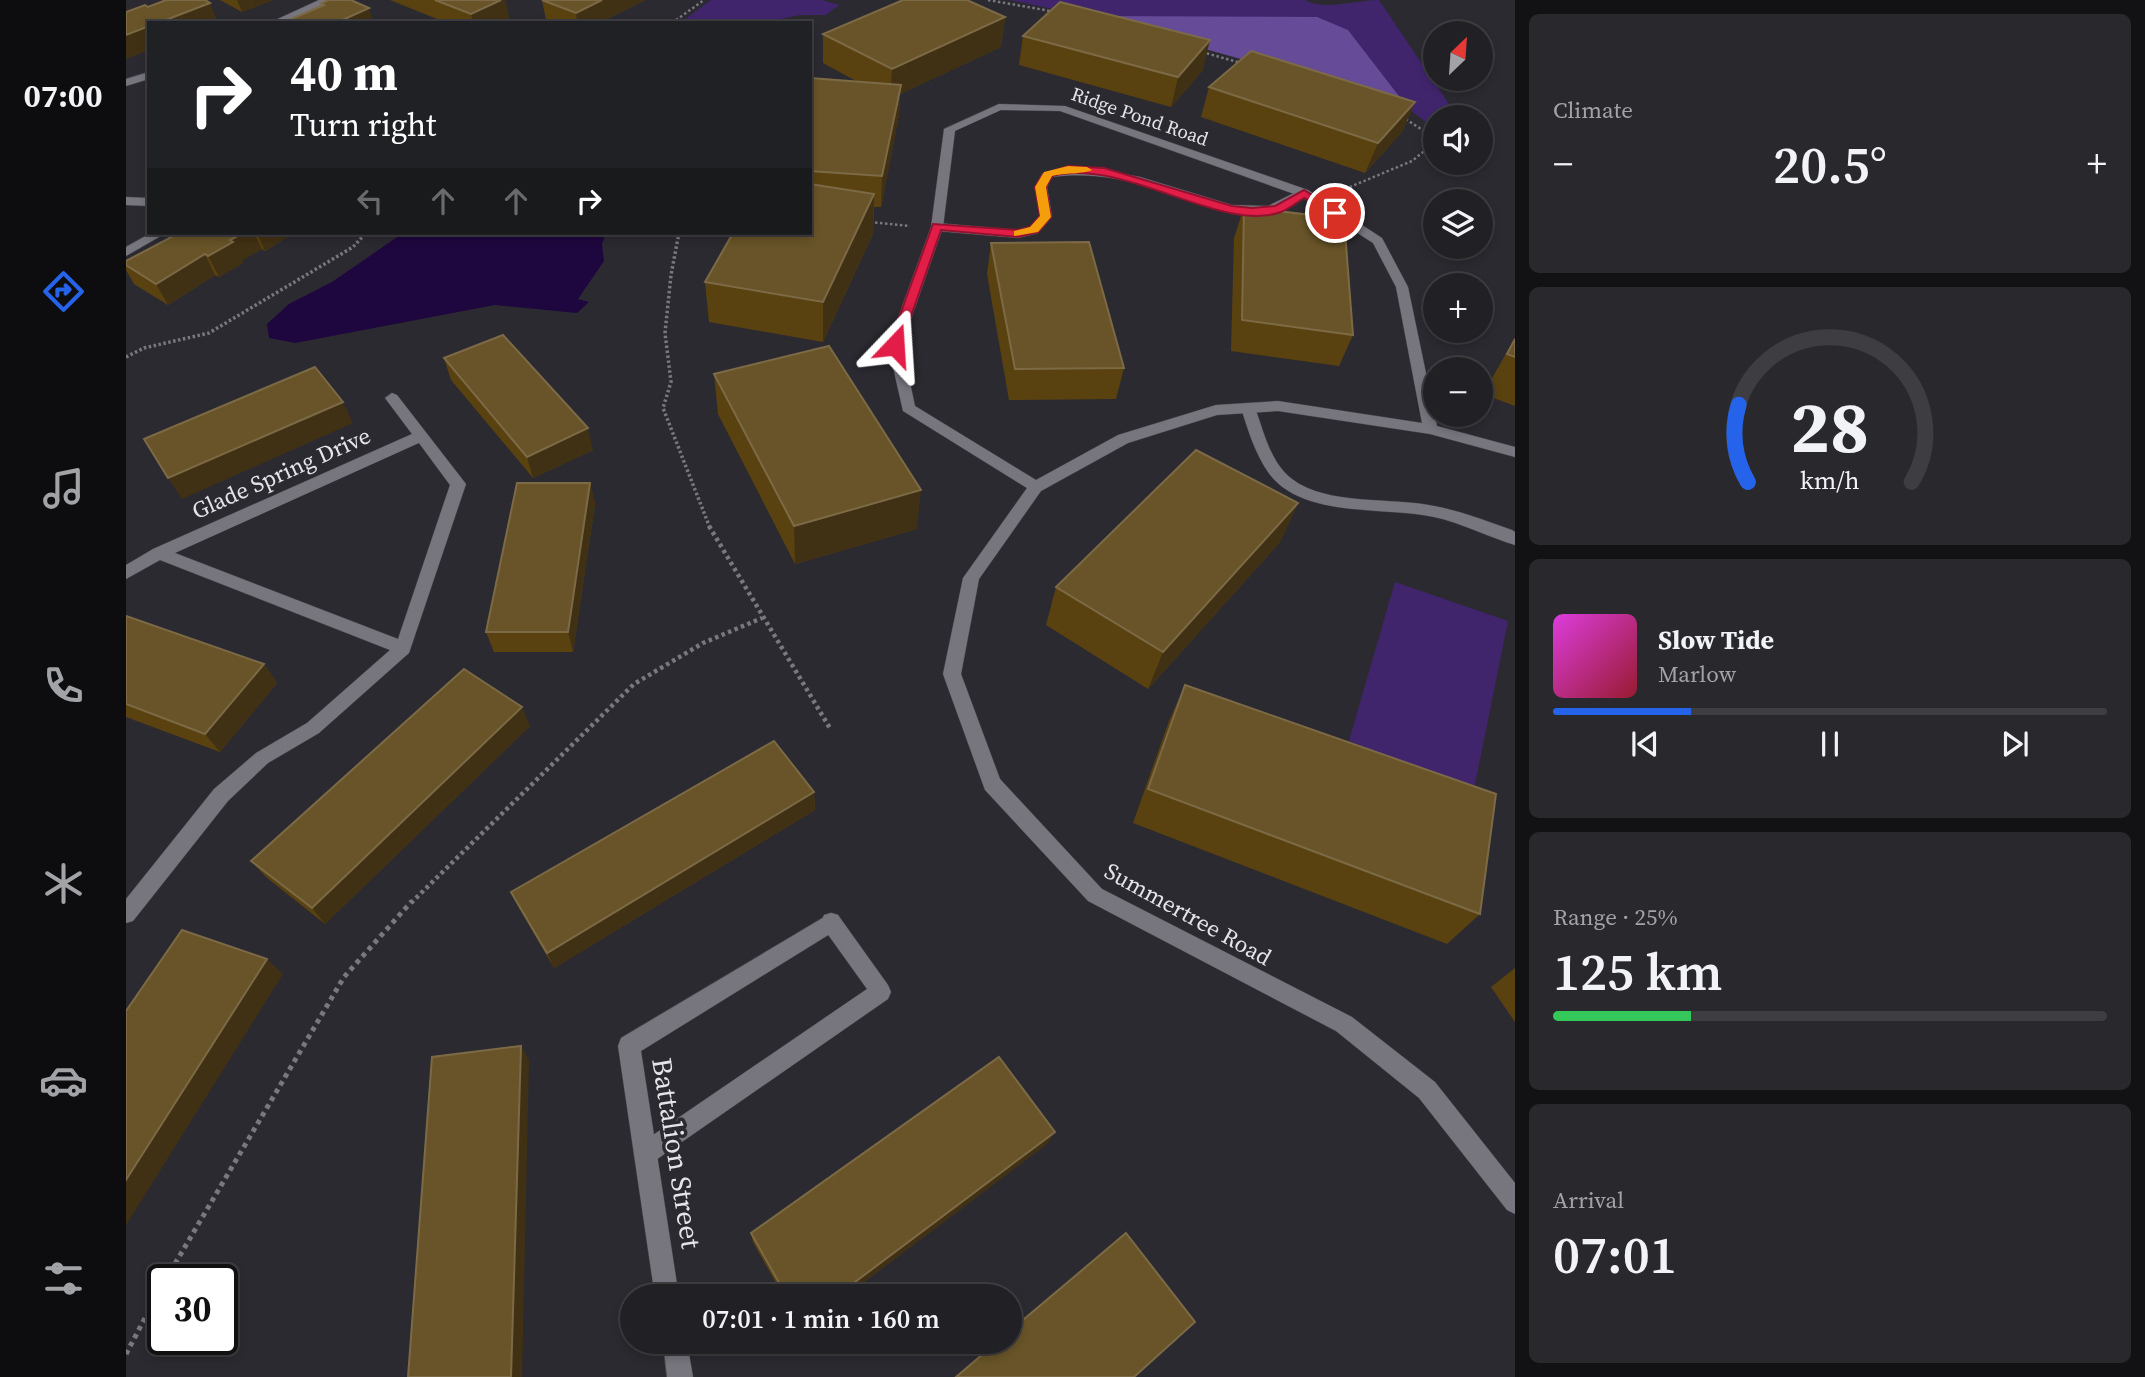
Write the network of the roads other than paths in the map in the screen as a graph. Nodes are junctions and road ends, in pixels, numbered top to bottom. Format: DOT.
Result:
graph roads {
  1 [pos="327,0"];
  2 [pos="279,21"];
  3 [pos="147,76"];
  4 [pos="126,83"];
  5 [pos="1309,196"];
  6 [pos="126,201"];
  7 [pos="147,202"];
  8 [pos="937,226"];
  9 [pos="156,235"];
  10 [pos="126,252"];
  11 [pos="392,398"];
  12 [pos="1248,408"];
  13 [pos="1430,429"];
  14 [pos="421,436"];
  15 [pos="1515,452"];
  16 [pos="1036,487"];
  17 [pos="1515,539"];
  18 [pos="159,553"];
  19 [pos="126,573"];
  20 [pos="403,648"];
  21 [pos="126,914"];
  22 [pos="645,1154"];
  23 [pos="1515,1202"];
  24 [pos="665,1284"];
  25 [pos="676,1354"];
  26 [pos="680,1377"];
  1 -- 2 [label="street"];
  3 -- 4 [label="street"];
  5 -- 8 [label="street"];
  5 -- 8 [label="street, Ridge Pond Road"];
  5 -- 13 [label="street, Ridge Pond Road"];
  6 -- 7 [label="street"];
  8 -- 16 [label="street, Ridge Pond Road"];
  9 -- 10 [label="street"];
  11 -- 14 [label="street"];
  12 -- 13 [label="street, Summertree Road"];
  12 -- 16 [label="street, Summertree Road"];
  12 -- 17 [label="street"];
  13 -- 15 [label="street, Summertree Road"];
  14 -- 18 [label="street, Glade Spring Drive"];
  14 -- 20 [label="street"];
  16 -- 23 [label="street, Summertree Road"];
  18 -- 19 [label="street, Glade Spring Drive"];
  18 -- 20 [label="street"];
  20 -- 21 [label="street"];
  22 -- 22 [label="street, Battalion Street"];
  22 -- 24 [label="street, Battalion Street"];
  25 -- 26 [label="street"];
}
